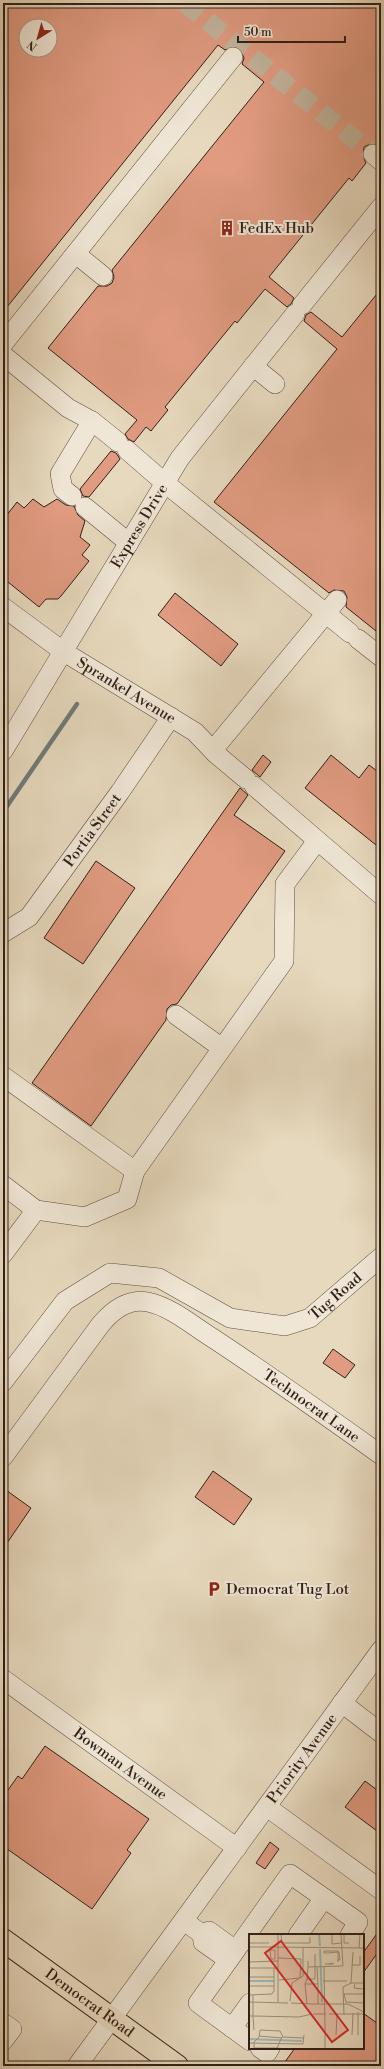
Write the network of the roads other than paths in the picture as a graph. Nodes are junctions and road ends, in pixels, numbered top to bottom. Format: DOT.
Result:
graph roads {
  1 [pos="233,57"];
  2 [pos="381,207"];
  3 [pos="76,254"];
  4 [pos="102,276"];
  5 [pos="3,344"];
  6 [pos="3,355"];
  7 [pos="253,366"];
  8 [pos="275,384"];
  9 [pos="92,420"];
  10 [pos="165,483"];
  11 [pos="129,543"];
  12 [pos="331,606"];
  13 [pos="3,607"];
  14 [pos="64,652"];
  15 [pos="381,657"];
  16 [pos="171,717"];
  17 [pos="213,750"];
  18 [pos="3,751"];
  19 [pos="317,841"];
  20 [pos="381,895"];
  21 [pos="3,933"];
  22 [pos="176,1015"];
  23 [pos="222,1048"];
  24 [pos="3,1076"];
  25 [pos="136,1171"];
  26 [pos="3,1185"];
  27 [pos="36,1210"];
  28 [pos="3,1254"];
  29 [pos="381,1257"];
  30 [pos="3,1382"];
  31 [pos="381,1455"];
  32 [pos="3,1457"];
  33 [pos="381,1650"];
  34 [pos="3,1680"];
  35 [pos="342,1703"];
  36 [pos="381,1733"];
  37 [pos="267,1807"];
  38 [pos="237,1848"];
  39 [pos="381,1890"];
  40 [pos="324,1898"];
  41 [pos="184,1921"];
  42 [pos="299,1934"];
  43 [pos="351,1934"];
  44 [pos="3,1940"];
  45 [pos="229,1954"];
  46 [pos="249,2004"];
  47 [pos="112,2019"];
  48 [pos="232,2028"];
  49 [pos="249,2040"];
  50 [pos="261,2049"];
  51 [pos="269,2049"];
  52 [pos="77,2066"];
  53 [pos="177,2066"];
  1 -- 3 [label="street"];
  2 -- 7 [label="street, Express Drive"];
  3 -- 4 [label="street"];
  3 -- 5 [label="street"];
  6 -- 9 [label="street"];
  7 -- 8 [label="street"];
  7 -- 10 [label="street, Express Drive"];
  9 -- 10 [label="street"];
  9 -- 11 [label="street"];
  10 -- 11 [label="street, Express Drive"];
  10 -- 12 [label="street"];
  11 -- 14 [label="street, Express Drive"];
  12 -- 15 [label="street"];
  12 -- 17 [label="street"];
  13 -- 14 [label="street, Sprankel Avenue"];
  14 -- 16 [label="street, Sprankel Avenue"];
  14 -- 18 [label="street, Express Drive"];
  16 -- 17 [label="street, Sprankel Avenue"];
  16 -- 21 [label="street, Portia Street"];
  17 -- 19 [label="street, Sprankel Avenue"];
  19 -- 20 [label="street, Sprankel Avenue"];
  19 -- 23 [label="street"];
  22 -- 23 [label="street"];
  23 -- 25 [label="street"];
  24 -- 25 [label="street"];
  25 -- 27 [label="street"];
  26 -- 27 [label="street"];
  27 -- 28 [label="street"];
  29 -- 30 [label="street, Tug Road"];
  31 -- 32 [label="street, Technocrat Lane"];
  33 -- 35 [label="street, Priority Avenue"];
  34 -- 38 [label="street, Bowman Avenue"];
  35 -- 36 [label="street"];
  35 -- 37 [label="street, Priority Avenue"];
  37 -- 38 [label="street, Priority Avenue"];
  37 -- 39 [label="street"];
  38 -- 41 [label="street, Priority Avenue"];
  40 -- 42 [label="street"];
  40 -- 43 [label="street"];
  40 -- 45 [label="street"];
  41 -- 45 [label="street"];
  41 -- 47 [label="street, Priority Avenue"];
  44 -- 47 [label="main road, Democrat Road"];
  45 -- 48 [label="street"];
  46 -- 48 [label="street"];
  47 -- 52 [label="street, Priority Avenue"];
  47 -- 53 [label="main road, Democrat Road"];
  48 -- 49 [label="street"];
  50 -- 51 [label="street"];
}
